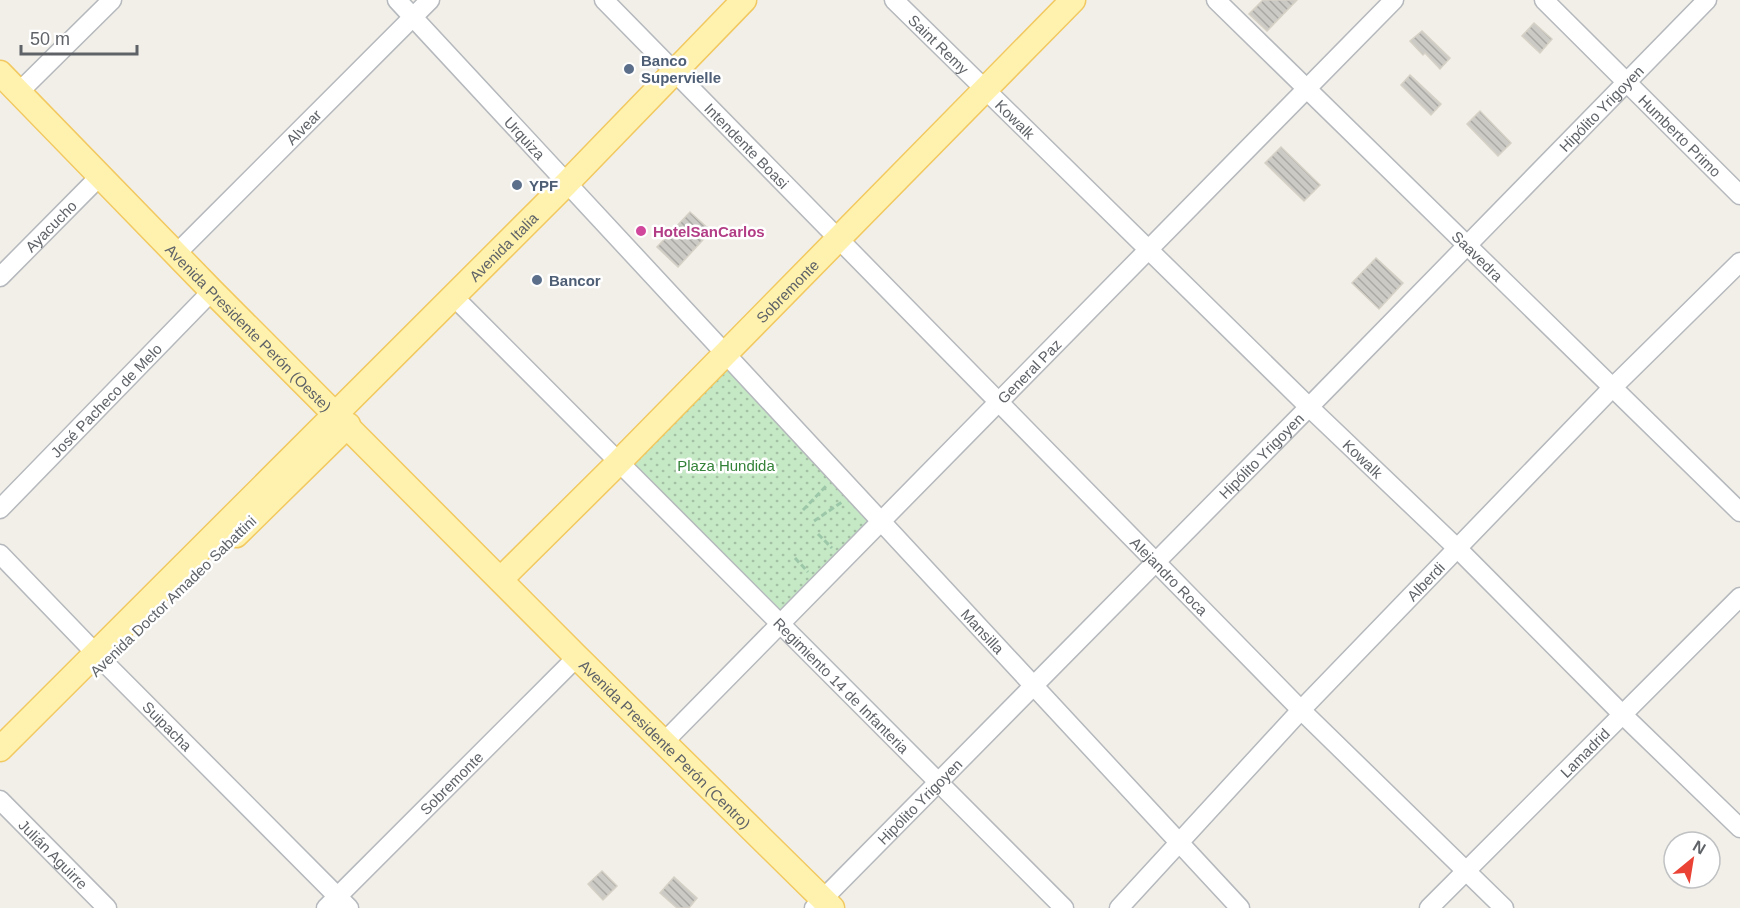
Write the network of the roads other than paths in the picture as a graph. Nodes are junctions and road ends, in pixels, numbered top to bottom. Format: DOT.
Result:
graph roads {
  1 [pos="112,0"];
  2 [pos="397,0"];
  3 [pos="430,0"];
  4 [pos="604,0"];
  5 [pos="744,0"];
  6 [pos="894,0"];
  7 [pos="1073,0"];
  8 [pos="1216,0"];
  9 [pos="1394,0"];
  10 [pos="1544,0"];
  11 [pos="1707,0"];
  12 [pos="413,17"];
  13 [pos="673,72"];
  14 [pos="0,73"];
  15 [pos="1627,81"];
  16 [pos="986,89"];
  17 [pos="1306,89"];
  18 [pos="19,92"];
  19 [pos="101,175"];
  20 [pos="566,183"];
  21 [pos="1740,195"];
  22 [pos="838,239"];
  23 [pos="1467,246"];
  24 [pos="1149,251"];
  25 [pos="176,254"];
  26 [pos="1740,262"];
  27 [pos="0,277"];
  28 [pos="212,291"];
  29 [pos="453,297"];
  30 [pos="726,353"];
  31 [pos="1613,387"];
  32 [pos="1000,403"];
  33 [pos="1309,407"];
  34 [pos="342,419"];
  35 [pos="618,463"];
  36 [pos="0,509"];
  37 [pos="1740,512"];
  38 [pos="882,521"];
  39 [pos="1458,549"];
  40 [pos="0,554"];
  41 [pos="1154,562"];
  42 [pos="501,579"];
  43 [pos="1740,597"];
  44 [pos="782,624"];
  45 [pos="577,657"];
  46 [pos="100,658"];
  47 [pos="1034,685"];
  48 [pos="1302,711"];
  49 [pos="1623,715"];
  50 [pos="663,742"];
  51 [pos="0,748"];
  52 [pos="0,768"];
  53 [pos="938,782"];
  54 [pos="0,800"];
  55 [pos="1740,828"];
  56 [pos="1180,843"];
  57 [pos="1466,872"];
  58 [pos="338,904"];
  59 [pos="822,905"];
  60 [pos="107,908"];
  61 [pos="1064,908"];
  62 [pos="1119,908"];
  63 [pos="1240,908"];
  64 [pos="1429,908"];
  65 [pos="1504,908"];
  1 -- 18 [label="street"];
  2 -- 12 [label="street, Urquiza"];
  3 -- 12 [label="street, Alvear"];
  4 -- 13 [label="street, Intendente Boasi"];
  5 -- 13 [label="main road, Avenida Italia"];
  6 -- 16 [label="street, Saint Remy"];
  7 -- 16 [label="main road, Sobremonte"];
  8 -- 17 [label="street, Saavedra"];
  9 -- 17 [label="street, General Paz"];
  10 -- 15 [label="street, Humberto Primo"];
  11 -- 15 [label="street, Hipólito Yrigoyen"];
  12 -- 20 [label="street, Urquiza"];
  12 -- 25 [label="street, Alvear"];
  13 -- 20 [label="main road, Avenida Italia"];
  13 -- 22 [label="street, Intendente Boasi"];
  14 -- 18 [label="main road, Avenida Presidente Perón (Oeste)"];
  15 -- 21 [label="street, Humberto Primo"];
  15 -- 23 [label="street, Hipólito Yrigoyen"];
  16 -- 22 [label="main road, Sobremonte"];
  16 -- 24 [label="street, Kowalk"];
  17 -- 23 [label="street, Saavedra"];
  17 -- 24 [label="street, General Paz"];
  18 -- 19 [label="main road, Avenida Presidente Perón (Oeste)"];
  19 -- 25 [label="main road, Avenida Presidente Perón (Oeste)"];
  19 -- 27 [label="street, Ayacucho"];
  20 -- 29 [label="main road, Avenida Italia"];
  20 -- 30 [label="street, Urquiza"];
  22 -- 30 [label="main road, Sobremonte"];
  22 -- 32 [label="street, Alejandro Roca"];
  23 -- 31 [label="street, Saavedra"];
  23 -- 33 [label="street, Hipólito Yrigoyen"];
  24 -- 32 [label="street, General Paz"];
  24 -- 33 [label="street, Kowalk"];
  25 -- 28 [label="main road, Avenida Presidente Perón (Oeste)"];
  26 -- 31 [label="street, Alberdi"];
  28 -- 34 [label="main road, Avenida Presidente Perón (Oeste)"];
  28 -- 36 [label="street, José Pacheco de Melo"];
  29 -- 34 [label="main road, Avenida Italia"];
  29 -- 35 [label="street, Regimiento 14 de Infanteria"];
  30 -- 35 [label="main road, Sobremonte"];
  30 -- 38 [label="street, Mansilla"];
  31 -- 37 [label="street, Saavedra"];
  31 -- 39 [label="street, Alberdi"];
  32 -- 38 [label="street, General Paz"];
  32 -- 41 [label="street, Alejandro Roca"];
  33 -- 39 [label="street, Kowalk"];
  33 -- 41 [label="street, Hipólito Yrigoyen"];
  34 -- 42 [label="main road, Avenida Presidente Perón (Oeste)"];
  34 -- 46 [label="main road, Avenida Doctor Amadeo Sabattini"];
  35 -- 42 [label="main road, Sobremonte"];
  35 -- 44 [label="street, Regimiento 14 de Infanteria"];
  38 -- 44 [label="street, General Paz"];
  38 -- 47 [label="street, Mansilla"];
  39 -- 48 [label="street, Alberdi"];
  39 -- 49 [label="street, Kowalk"];
  40 -- 46 [label="street, Suipacha"];
  41 -- 47 [label="street, Hipólito Yrigoyen"];
  41 -- 48 [label="street, Alejandro Roca"];
  42 -- 45 [label="main road, Avenida Presidente Perón (Centro)"];
  43 -- 49 [label="street, Lamadrid"];
  44 -- 50 [label="street, General Paz"];
  44 -- 53 [label="street, Regimiento 14 de Infanteria"];
  45 -- 50 [label="main road, Avenida Presidente Perón (Centro)"];
  45 -- 58 [label="street, Sobremonte"];
  46 -- 51 [label="main road, Avenida Doctor Amadeo Sabattini"];
  46 -- 52 [label="main road, Avenida Doctor Amadeo Sabattini"];
  46 -- 58 [label="street, Suipacha"];
  47 -- 53 [label="street, Hipólito Yrigoyen"];
  47 -- 56 [label="street, Mansilla"];
  48 -- 56 [label="street, Alberdi"];
  48 -- 57 [label="street, Alejandro Roca"];
  49 -- 55 [label="street, Kowalk"];
  49 -- 57 [label="street, Lamadrid"];
  50 -- 59 [label="main road, Avenida Presidente Perón (Centro)"];
  53 -- 59 [label="street, Hipólito Yrigoyen"];
  53 -- 61 [label="street, Regimiento 14 de Infanteria"];
  54 -- 60 [label="street, Julián Aguirre"];
  56 -- 62 [label="street, Alberdi"];
  56 -- 63 [label="street, Mansilla"];
  57 -- 64 [label="street, Lamadrid"];
  57 -- 65 [label="street, Alejandro Roca"];
}
